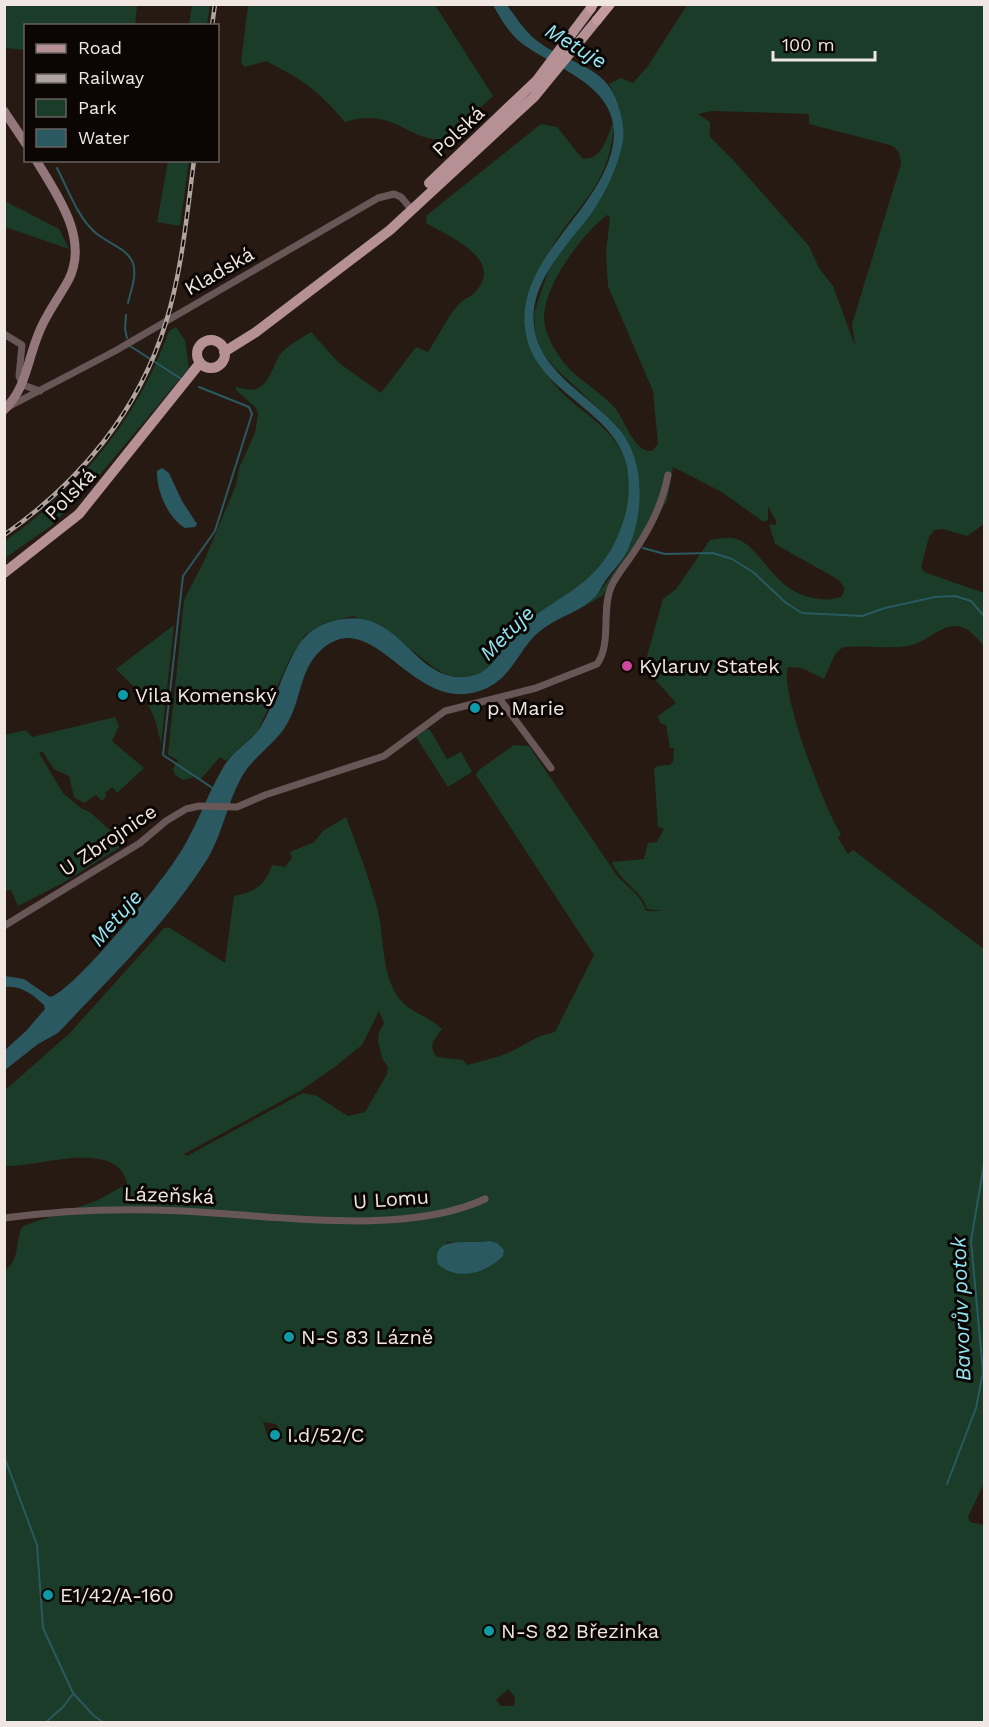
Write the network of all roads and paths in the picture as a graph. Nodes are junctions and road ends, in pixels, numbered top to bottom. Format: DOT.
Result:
graph roads {
  1 [pos="609,4"];
  2 [pos="592,6"];
  3 [pos="597,20"];
  4 [pos="574,42"];
  5 [pos="4,111"];
  6 [pos="24,141"];
  7 [pos="37,162"];
  8 [pos="410,207"];
  9 [pos="4,334"];
  10 [pos="223,349"];
  11 [pos="205,365"];
  12 [pos="23,385"];
  13 [pos="40,391"];
  14 [pos="6,408"];
  15 [pos="668,475"];
  16 [pos="4,573"];
  17 [pos="499,698"];
  18 [pos="550,768"];
  19 [pos="4,926"];
  20 [pos="485,1199"];
  21 [pos="4,1218"];
  22 [pos="333,1219"];
  1 -- 3 [label="highway"];
  2 -- 4 [label="main road, Polská"];
  3 -- 4 [label="main road, Polská"];
  4 -- 8 [label="main road, Polská"];
  5 -- 6 [label="main road"];
  7 -- 12 [label="main road, Kladská"];
  8 -- 10 [label="main road, Polská"];
  8 -- 13 [label="street, Kladská"];
  9 -- 12 [label="street"];
  10 -- 11 [label="main road"];
  10 -- 11 [label="main road"];
  11 -- 16 [label="main road, Polská"];
  12 -- 13 [label="street"];
  12 -- 14 [label="main road, Kladská"];
  13 -- 14 [label="street, Kladská"];
  15 -- 17 [label="street"];
  17 -- 18 [label="street"];
  17 -- 19 [label="street, U Zbrojnice"];
  20 -- 22 [label="street, U Lomu"];
  21 -- 22 [label="street, Lázeňská"];
}
